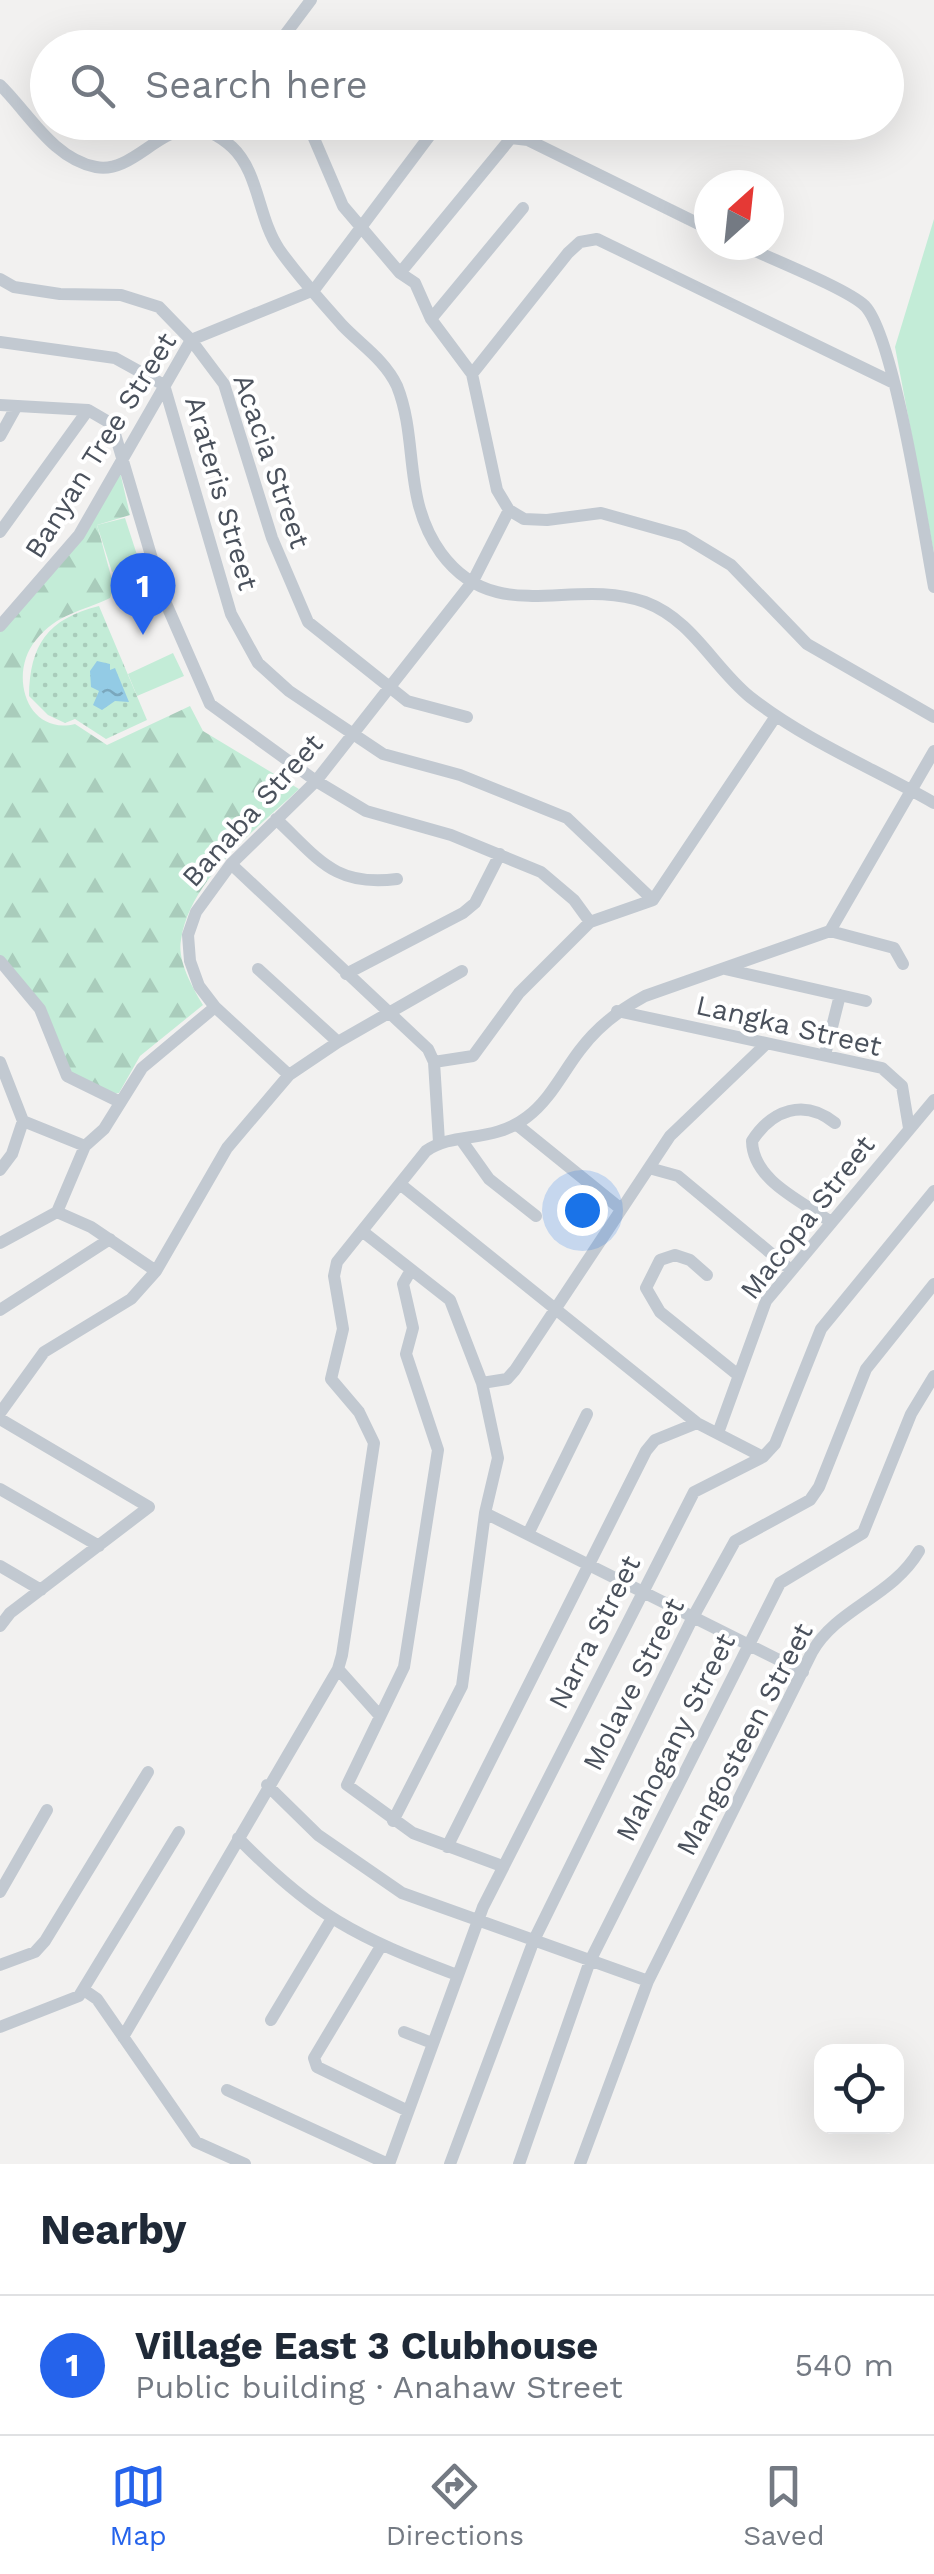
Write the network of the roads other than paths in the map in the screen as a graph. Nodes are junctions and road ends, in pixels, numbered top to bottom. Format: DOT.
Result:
graph roads {
  1 [pos="311,0"];
  2 [pos="288,30"];
  3 [pos="0,85"];
  4 [pos="30,120"];
  5 [pos="51,140"];
  6 [pos="156,140"];
  7 [pos="228,140"];
  8 [pos="315,140"];
  9 [pos="426,140"];
  10 [pos="509,140"];
  11 [pos="528,140"];
  12 [pos="523,208"];
  13 [pos="694,221"];
  14 [pos="360,225"];
  15 [pos="772,260"];
  16 [pos="400,272"];
  17 [pos="0,279"];
  18 [pos="314,290"];
  19 [pos="432,318"];
  20 [pos="191,340"];
  21 [pos="0,342"];
  22 [pos="472,374"];
  23 [pos="894,382"];
  24 [pos="164,385"];
  25 [pos="0,405"];
  26 [pos="15,409"];
  27 [pos="88,410"];
  28 [pos="0,436"];
  29 [pos="123,459"];
  30 [pos="509,510"];
  31 [pos="0,532"];
  32 [pos="473,581"];
  33 [pos="934,587"];
  34 [pos="0,626"];
  35 [pos="388,687"];
  36 [pos="467,716"];
  37 [pos="776,716"];
  38 [pos="934,717"];
  39 [pos="352,734"];
  40 [pos="934,751"];
  41 [pos="316,782"];
  42 [pos="913,791"];
  43 [pos="934,802"];
  44 [pos="276,819"];
  45 [pos="500,854"];
  46 [pos="231,864"];
  47 [pos="397,879"];
  48 [pos="653,900"];
  49 [pos="590,922"];
  50 [pos="830,931"];
  51 [pos="0,962"];
  52 [pos="903,964"];
  53 [pos="722,968"];
  54 [pos="258,969"];
  55 [pos="462,971"];
  56 [pos="346,974"];
  57 [pos="840,995"];
  58 [pos="866,1000"];
  59 [pos="215,1007"];
  60 [pos="618,1012"];
  61 [pos="390,1013"];
  62 [pos="338,1042"];
  63 [pos="766,1044"];
  64 [pos="825,1055"];
  65 [pos="434,1062"];
  66 [pos="1,1067"];
  67 [pos="289,1075"];
  68 [pos="934,1100"];
  69 [pos="120,1102"];
  70 [pos="24,1120"];
  71 [pos="835,1122"];
  72 [pos="516,1124"];
  73 [pos="908,1128"];
  74 [pos="462,1141"];
  75 [pos="438,1142"];
  76 [pos="85,1146"];
  77 [pos="648,1168"];
  78 [pos="0,1170"];
  79 [pos="400,1184"];
  80 [pos="934,1191"];
  81 [pos="622,1209"];
  82 [pos="57,1212"];
  83 [pos="536,1216"];
  84 [pos="831,1222"];
  85 [pos="362,1231"];
  86 [pos="110,1240"];
  87 [pos="0,1243"];
  88 [pos="411,1270"];
  89 [pos="791,1270"];
  90 [pos="156,1271"];
  91 [pos="707,1275"];
  92 [pos="934,1284"];
  93 [pos="556,1309"];
  94 [pos="0,1310"];
  95 [pos="738,1375"];
  96 [pos="934,1376"];
  97 [pos="482,1383"];
  98 [pos="587,1414"];
  99 [pos="0,1416"];
  100 [pos="697,1422"];
  101 [pos="718,1433"];
  102 [pos="763,1458"];
  103 [pos="0,1489"];
  104 [pos="484,1514"];
  105 [pos="528,1534"];
  106 [pos="99,1546"];
  107 [pos="919,1551"];
  108 [pos="591,1564"];
  109 [pos="0,1566"];
  110 [pos="41,1590"];
  111 [pos="642,1592"];
  112 [pos="693,1618"];
  113 [pos="0,1626"];
  114 [pos="750,1645"];
  115 [pos="338,1669"];
  116 [pos="803,1672"];
  117 [pos="380,1716"];
  118 [pos="148,1772"];
  119 [pos="267,1785"];
  120 [pos="47,1810"];
  121 [pos="393,1821"];
  122 [pos="179,1832"];
  123 [pos="238,1838"];
  124 [pos="448,1847"];
  125 [pos="502,1866"];
  126 [pos="6,1871"];
  127 [pos="0,1892"];
  128 [pos="332,1920"];
  129 [pos="478,1921"];
  130 [pos="534,1940"];
  131 [pos="380,1946"];
  132 [pos="590,1961"];
  133 [pos="0,1964"];
  134 [pos="457,1975"];
  135 [pos="648,1981"];
  136 [pos="84,1990"];
  137 [pos="271,2020"];
  138 [pos="0,2027"];
  139 [pos="404,2032"];
  140 [pos="123,2036"];
  141 [pos="432,2043"];
  142 [pos="228,2090"];
  143 [pos="408,2111"];
  144 [pos="245,2164"];
  145 [pos="388,2164"];
  146 [pos="450,2164"];
  147 [pos="519,2164"];
  148 [pos="580,2164"];
  1 -- 2 [label="street"];
  3 -- 4 [label="street"];
  5 -- 6 [label="street"];
  7 -- 18 [label="street"];
  8 -- 14 [label="street"];
  9 -- 14 [label="street"];
  10 -- 16 [label="street"];
  11 -- 13 [label="street"];
  12 -- 19 [label="street"];
  14 -- 16 [label="street"];
  14 -- 18 [label="street"];
  15 -- 23 [label="street"];
  16 -- 19 [label="street"];
  17 -- 20 [label="street, Acacia Street"];
  18 -- 20 [label="street, Banyan Tree Street"];
  18 -- 32 [label="street"];
  19 -- 22 [label="street"];
  20 -- 24 [label="street, Banyan Tree Street"];
  20 -- 35 [label="street, Acacia Street"];
  21 -- 24 [label="street, Arateris Street"];
  22 -- 23 [label="street"];
  22 -- 30 [label="street"];
  23 -- 33 [label="street"];
  24 -- 29 [label="street, Banyan Tree Street"];
  24 -- 39 [label="street, Arateris Street"];
  25 -- 26 [label="street"];
  26 -- 27 [label="street"];
  26 -- 28 [label="street"];
  27 -- 29 [label="street"];
  27 -- 31 [label="street"];
  29 -- 34 [label="street, Banyan Tree Street"];
  29 -- 41 [label="street"];
  30 -- 32 [label="street, Banaba Street"];
  30 -- 38 [label="street"];
  32 -- 35 [label="street, Banaba Street"];
  32 -- 37 [label="street"];
  35 -- 36 [label="street, Acacia Street"];
  35 -- 39 [label="street, Banaba Street"];
  37 -- 42 [label="street"];
  37 -- 48 [label="street"];
  39 -- 41 [label="street, Banaba Street"];
  39 -- 48 [label="street, Arateris Street"];
  40 -- 42 [label="street"];
  41 -- 44 [label="street, Banaba Street"];
  41 -- 45 [label="street"];
  42 -- 43 [label="street"];
  42 -- 50 [label="street"];
  44 -- 46 [label="street, Banaba Street"];
  44 -- 47 [label="street"];
  45 -- 49 [label="street"];
  45 -- 56 [label="street"];
  46 -- 56 [label="street"];
  46 -- 59 [label="street, Banaba Street"];
  48 -- 49 [label="street"];
  49 -- 65 [label="street"];
  50 -- 52 [label="street"];
  50 -- 53 [label="street"];
  51 -- 69 [label="street"];
  53 -- 57 [label="street"];
  53 -- 60 [label="street"];
  54 -- 62 [label="street"];
  55 -- 61 [label="street"];
  56 -- 61 [label="street"];
  57 -- 58 [label="street"];
  57 -- 64 [label="street"];
  59 -- 67 [label="street, Banaba Street"];
  59 -- 69 [label="street"];
  60 -- 63 [label="street, Langka Street"];
  60 -- 72 [label="street"];
  61 -- 62 [label="street"];
  61 -- 65 [label="street"];
  62 -- 67 [label="street"];
  63 -- 64 [label="street, Langka Street"];
  63 -- 77 [label="street"];
  64 -- 73 [label="street, Langka Street"];
  65 -- 75 [label="street"];
  66 -- 70 [label="street"];
  67 -- 90 [label="street"];
  68 -- 73 [label="street, Macopa Street"];
  69 -- 76 [label="street"];
  70 -- 76 [label="street"];
  70 -- 78 [label="street"];
  71 -- 84 [label="street"];
  72 -- 74 [label="street"];
  72 -- 81 [label="street"];
  73 -- 84 [label="street, Macopa Street"];
  74 -- 75 [label="street"];
  74 -- 83 [label="street"];
  75 -- 79 [label="street"];
  76 -- 82 [label="street"];
  77 -- 81 [label="street"];
  77 -- 89 [label="street"];
  79 -- 85 [label="street"];
  79 -- 93 [label="street"];
  80 -- 102 [label="street"];
  81 -- 93 [label="street"];
  82 -- 86 [label="street"];
  82 -- 87 [label="street"];
  84 -- 89 [label="street, Macopa Street"];
  85 -- 88 [label="street"];
  85 -- 115 [label="street"];
  86 -- 90 [label="street"];
  86 -- 94 [label="street"];
  88 -- 97 [label="street"];
  88 -- 117 [label="street"];
  89 -- 95 [label="street, Macopa Street"];
  90 -- 99 [label="street"];
  91 -- 95 [label="street"];
  92 -- 112 [label="street, Molave Street"];
  93 -- 97 [label="street"];
  93 -- 100 [label="street"];
  95 -- 101 [label="street, Macopa Street"];
  96 -- 114 [label="street, Mahogany Street"];
  97 -- 104 [label="street"];
  98 -- 105 [label="street"];
  99 -- 106 [label="street"];
  100 -- 101 [label="street"];
  100 -- 108 [label="street"];
  101 -- 102 [label="street"];
  102 -- 111 [label="street, Narra Street"];
  103 -- 106 [label="street"];
  104 -- 105 [label="street"];
  104 -- 121 [label="street"];
  105 -- 108 [label="street"];
  106 -- 110 [label="street"];
  107 -- 116 [label="street, Mangosteen Street"];
  108 -- 111 [label="street"];
  108 -- 124 [label="street"];
  109 -- 110 [label="street"];
  110 -- 113 [label="street"];
  111 -- 112 [label="street"];
  111 -- 125 [label="street, Narra Street"];
  112 -- 114 [label="street"];
  112 -- 130 [label="street, Molave Street"];
  114 -- 116 [label="street"];
  114 -- 132 [label="street, Mahogany Street"];
  115 -- 117 [label="street"];
  115 -- 119 [label="street"];
  116 -- 135 [label="street, Mangosteen Street"];
  117 -- 121 [label="street"];
  118 -- 133 [label="street"];
  119 -- 123 [label="street"];
  119 -- 129 [label="street"];
  120 -- 126 [label="street"];
  121 -- 124 [label="street"];
  122 -- 136 [label="street"];
  123 -- 128 [label="street"];
  123 -- 140 [label="street"];
  124 -- 125 [label="street"];
  125 -- 129 [label="street, Narra Street"];
  126 -- 127 [label="street"];
  128 -- 131 [label="street"];
  128 -- 137 [label="street"];
  129 -- 130 [label="street"];
  129 -- 134 [label="street, Narra Street"];
  130 -- 132 [label="street"];
  130 -- 146 [label="street, Molave Street"];
  131 -- 134 [label="street"];
  131 -- 143 [label="street"];
  132 -- 135 [label="street"];
  132 -- 147 [label="street, Mahogany Street"];
  134 -- 141 [label="street, Narra Street"];
  135 -- 148 [label="street, Mangosteen Street"];
  136 -- 138 [label="street"];
  136 -- 140 [label="street"];
  139 -- 141 [label="street"];
  140 -- 144 [label="street"];
  141 -- 143 [label="street, Narra Street"];
  142 -- 145 [label="street"];
  143 -- 145 [label="street, Narra Street"];
}
